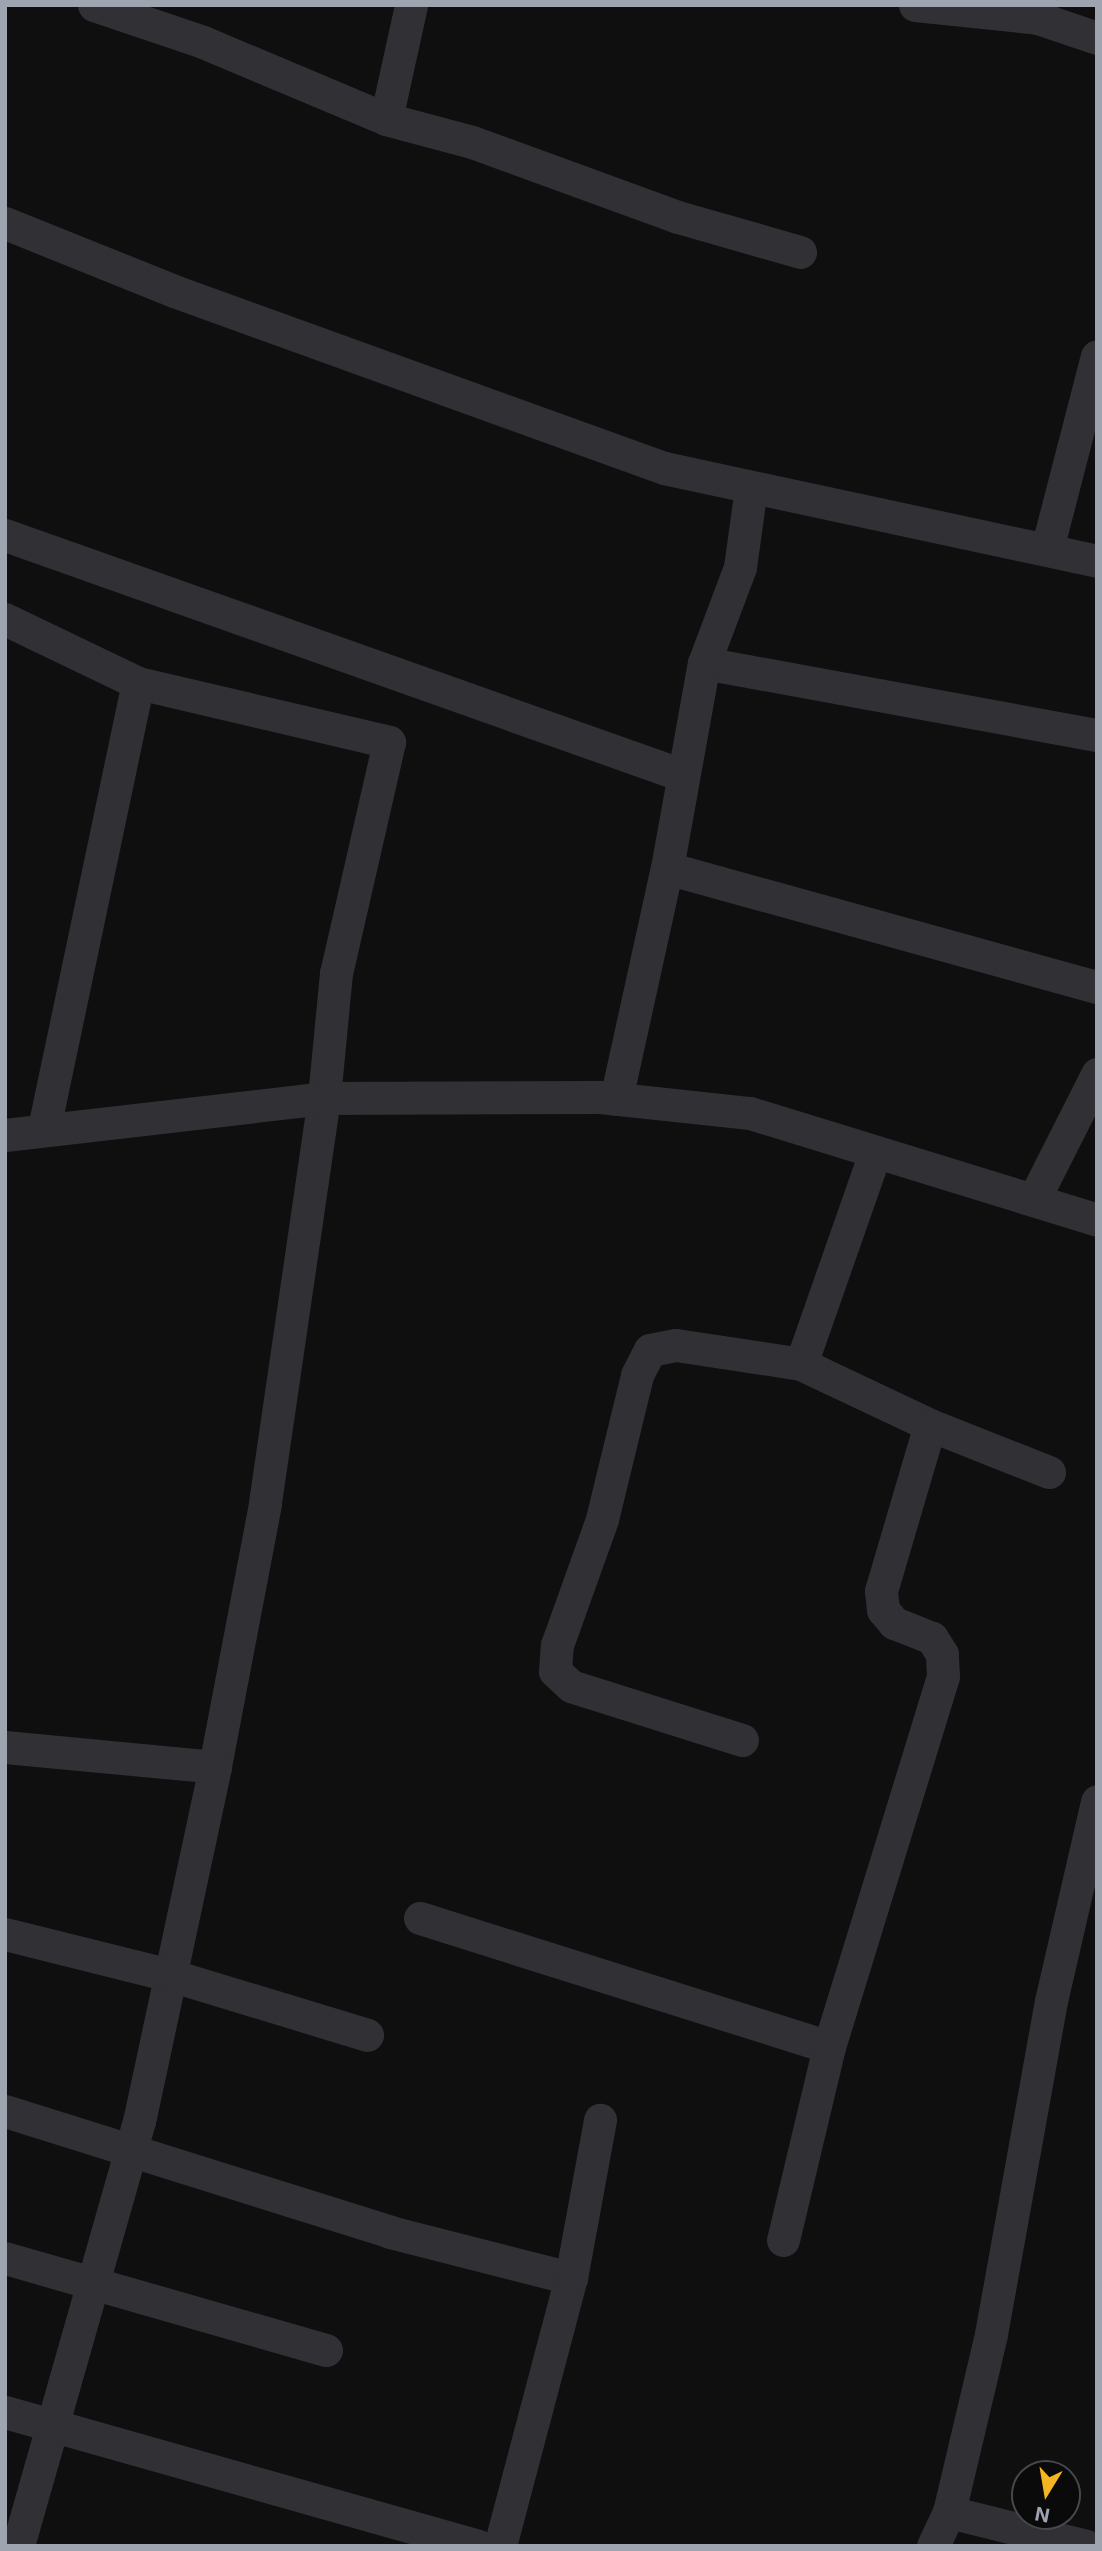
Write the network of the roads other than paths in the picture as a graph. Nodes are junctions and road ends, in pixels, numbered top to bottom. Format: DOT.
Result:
graph roads {
  1 [pos="94,5"];
  2 [pos="411,5"];
  3 [pos="917,5"];
  4 [pos="1040,11"];
  5 [pos="1097,38"];
  6 [pos="386,119"];
  7 [pos="5,223"];
  8 [pos="800,252"];
  9 [pos="1097,356"];
  10 [pos="751,488"];
  11 [pos="5,534"];
  12 [pos="1047,549"];
  13 [pos="1097,561"];
  14 [pos="5,619"];
  15 [pos="704,663"];
  16 [pos="138,683"];
  17 [pos="1097,736"];
  18 [pos="682,775"];
  19 [pos="667,868"];
  20 [pos="1097,987"];
  21 [pos="1097,1074"];
  22 [pos="324,1098"];
  23 [pos="616,1099"];
  24 [pos="44,1128"];
  25 [pos="5,1135"];
  26 [pos="875,1153"];
  27 [pos="1035,1197"];
  28 [pos="1097,1220"];
  29 [pos="801,1364"];
  30 [pos="930,1425"];
  31 [pos="1049,1472"];
  32 [pos="742,1740"];
  33 [pos="5,1748"];
  34 [pos="215,1767"];
  35 [pos="1097,1801"];
  36 [pos="420,1918"];
  37 [pos="5,1934"];
  38 [pos="170,1975"];
  39 [pos="367,2035"];
  40 [pos="830,2047"];
  41 [pos="5,2111"];
  42 [pos="600,2120"];
  43 [pos="127,2151"];
  44 [pos="783,2240"];
  45 [pos="5,2258"];
  46 [pos="571,2278"];
  47 [pos="93,2282"];
  48 [pos="326,2350"];
  49 [pos="5,2412"];
  50 [pos="52,2425"];
  51 [pos="949,2512"];
  52 [pos="18,2546"];
  53 [pos="478,2546"];
  54 [pos="500,2546"];
  55 [pos="933,2546"];
  56 [pos="1086,2546"];
  1 -- 6 [label="street"];
  2 -- 6 [label="street"];
  3 -- 4 [label="street"];
  4 -- 5 [label="street"];
  6 -- 8 [label="street"];
  7 -- 10 [label="street"];
  9 -- 12 [label="street"];
  10 -- 12 [label="street"];
  10 -- 15 [label="street"];
  11 -- 18 [label="street"];
  12 -- 13 [label="street"];
  14 -- 16 [label="street"];
  15 -- 17 [label="street"];
  15 -- 18 [label="street"];
  16 -- 22 [label="street"];
  16 -- 24 [label="street"];
  18 -- 19 [label="street"];
  19 -- 20 [label="street"];
  19 -- 23 [label="street"];
  21 -- 27 [label="street"];
  22 -- 23 [label="street"];
  22 -- 24 [label="street"];
  22 -- 34 [label="street"];
  23 -- 26 [label="street"];
  24 -- 25 [label="street"];
  26 -- 27 [label="street"];
  26 -- 29 [label="street"];
  27 -- 28 [label="street"];
  29 -- 30 [label="street"];
  29 -- 32 [label="street"];
  30 -- 31 [label="street"];
  30 -- 40 [label="street"];
  33 -- 34 [label="street"];
  34 -- 38 [label="street"];
  35 -- 51 [label="street"];
  36 -- 40 [label="street"];
  37 -- 38 [label="street"];
  38 -- 39 [label="street"];
  38 -- 43 [label="street"];
  40 -- 44 [label="street"];
  41 -- 43 [label="street"];
  42 -- 46 [label="street"];
  43 -- 46 [label="street"];
  43 -- 47 [label="street"];
  45 -- 47 [label="street"];
  46 -- 54 [label="street"];
  47 -- 48 [label="street"];
  47 -- 50 [label="street"];
  49 -- 50 [label="street"];
  50 -- 52 [label="street"];
  50 -- 53 [label="street"];
  51 -- 55 [label="street"];
  51 -- 56 [label="street"];
}
